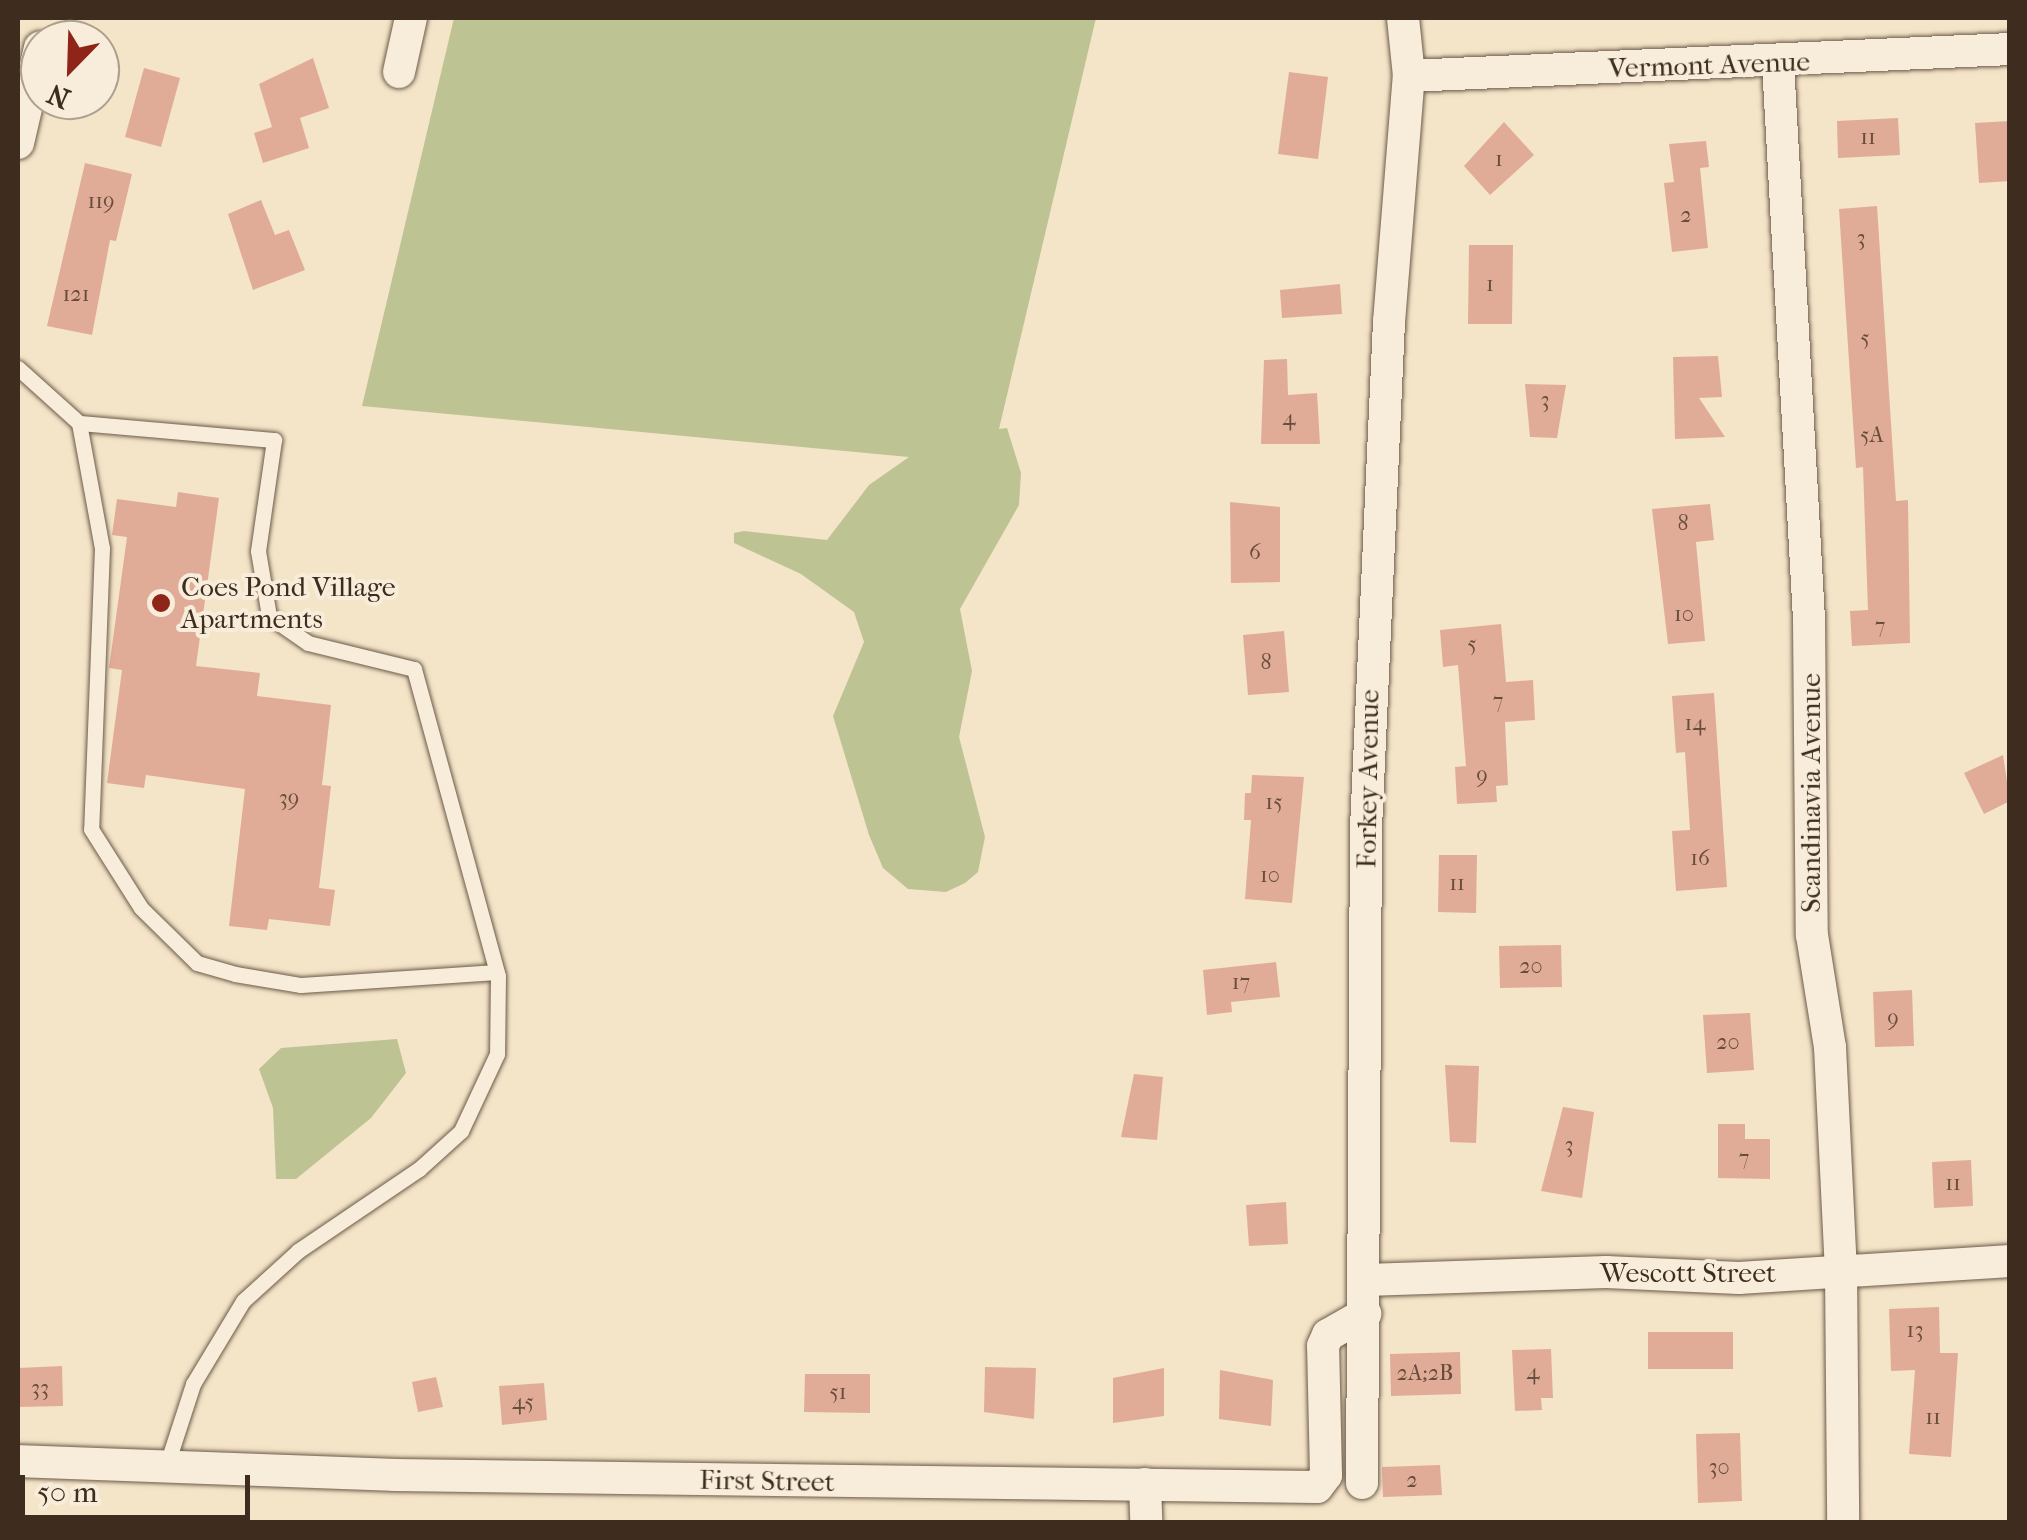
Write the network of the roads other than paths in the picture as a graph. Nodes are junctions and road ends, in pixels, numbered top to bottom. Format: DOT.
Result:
graph roads {
  1 [pos="411,18"];
  2 [pos="1403,18"];
  3 [pos="2010,49"];
  4 [pos="1778,64"];
  5 [pos="399,72"];
  6 [pos="1409,76"];
  7 [pos="18,368"];
  8 [pos="79,423"];
  9 [pos="497,972"];
  10 [pos="2010,1261"];
  11 [pos="1841,1270"];
  12 [pos="1366,1280"];
  13 [pos="1365,1314"];
  14 [pos="18,1462"];
  15 [pos="166,1466"];
  16 [pos="1362,1483"];
  17 [pos="1145,1484"];
  18 [pos="1146,1522"];
  19 [pos="1843,1522"];
  1 -- 5 [label="street"];
  2 -- 6 [label="street, Forkey Avenue"];
  3 -- 4 [label="street, Vermont Avenue"];
  4 -- 6 [label="street, Vermont Avenue"];
  4 -- 11 [label="street, Scandinavia Avenue"];
  6 -- 12 [label="street, Forkey Avenue"];
  7 -- 8 [label="lane"];
  8 -- 9 [label="lane"];
  8 -- 9 [label="lane"];
  9 -- 15 [label="lane"];
  10 -- 11 [label="street, Wescott Street"];
  11 -- 12 [label="street, Wescott Street"];
  11 -- 19 [label="street, Scandinavia Avenue"];
  12 -- 13 [label="street, Forkey Avenue"];
  13 -- 16 [label="street, Forkey Avenue"];
  13 -- 17 [label="street, First Street"];
  14 -- 15 [label="street, First Street"];
  15 -- 17 [label="street, First Street"];
  17 -- 18 [label="street"];
}
